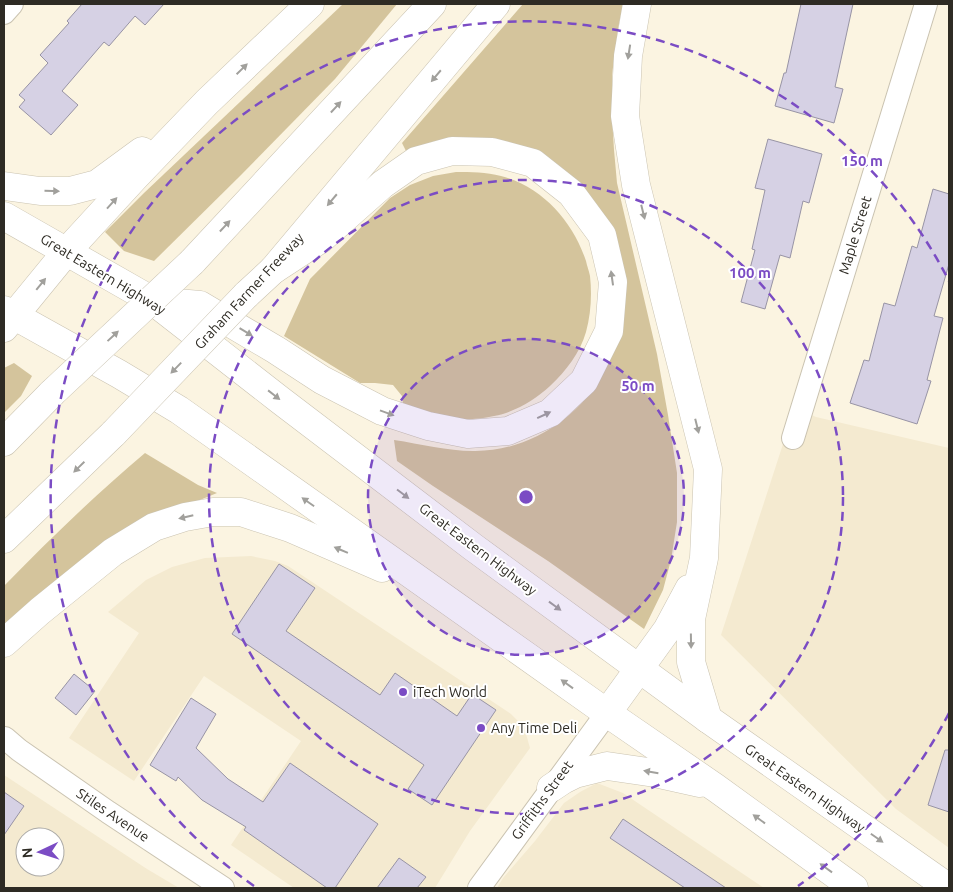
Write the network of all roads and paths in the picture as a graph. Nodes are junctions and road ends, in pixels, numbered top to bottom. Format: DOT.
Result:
graph roads {
  1 [pos="12,4"];
  2 [pos="310,4"];
  3 [pos="432,4"];
  4 [pos="496,4"];
  5 [pos="637,4"];
  6 [pos="926,4"];
  7 [pos="4,13"];
  8 [pos="207,102"];
  9 [pos="4,186"];
  10 [pos="4,216"];
  11 [pos="67,251"];
  12 [pos="273,270"];
  13 [pos="153,301"];
  14 [pos="8,318"];
  15 [pos="794,438"];
  16 [pos="4,442"];
  17 [pos="4,539"];
  18 [pos="704,558"];
  19 [pos="434,590"];
  20 [pos="4,643"];
  21 [pos="639,668"];
  22 [pos="607,713"];
  23 [pos="708,719"];
  24 [pos="5,738"];
  25 [pos="551,788"];
  26 [pos="716,788"];
  27 [pos="223,888"];
  28 [pos="479,888"];
  29 [pos="854,888"];
  30 [pos="949,888"];
  1 -- 7 [label="street"];
  8 -- 2 [label="highway, one-way"];
  16 -- 3 [label="highway, one-way, bridge"];
  4 -- 12 [label="highway, Graham Farmer Freeway, one-way"];
  5 -- 18 [label="highway, one-way"];
  6 -- 15 [label="street, Maple Street"];
  9 -- 8 [label="highway, one-way"];
  11 -- 8 [label="highway, one-way"];
  10 -- 11 [label="highway, Great Eastern Highway"];
  11 -- 13 [label="highway, Great Eastern Highway"];
  14 -- 11 [label="highway, one-way"];
  13 -- 12 [label="highway, one-way"];
  12 -- 17 [label="highway, Graham Farmer Freeway, one-way, bridge"];
  13 -- 21 [label="highway, Great Eastern Highway, one-way"];
  19 -- 14 [label="highway, one-way"];
  18 -- 21 [label="highway"];
  18 -- 23 [label="highway, one-way"];
  19 -- 20 [label="highway, one-way"];
  22 -- 19 [label="highway, one-way"];
  21 -- 22 [label="highway"];
  21 -- 23 [label="highway, Great Eastern Highway"];
  22 -- 25 [label="street, Griffiths Street"];
  22 -- 26 [label="highway"];
  23 -- 30 [label="highway, Great Eastern Highway, one-way"];
  24 -- 27 [label="street, Stiles Avenue"];
  26 -- 25 [label="highway, one-way"];
  25 -- 28 [label="street, Griffiths Street"];
  29 -- 26 [label="highway, one-way"];
}
